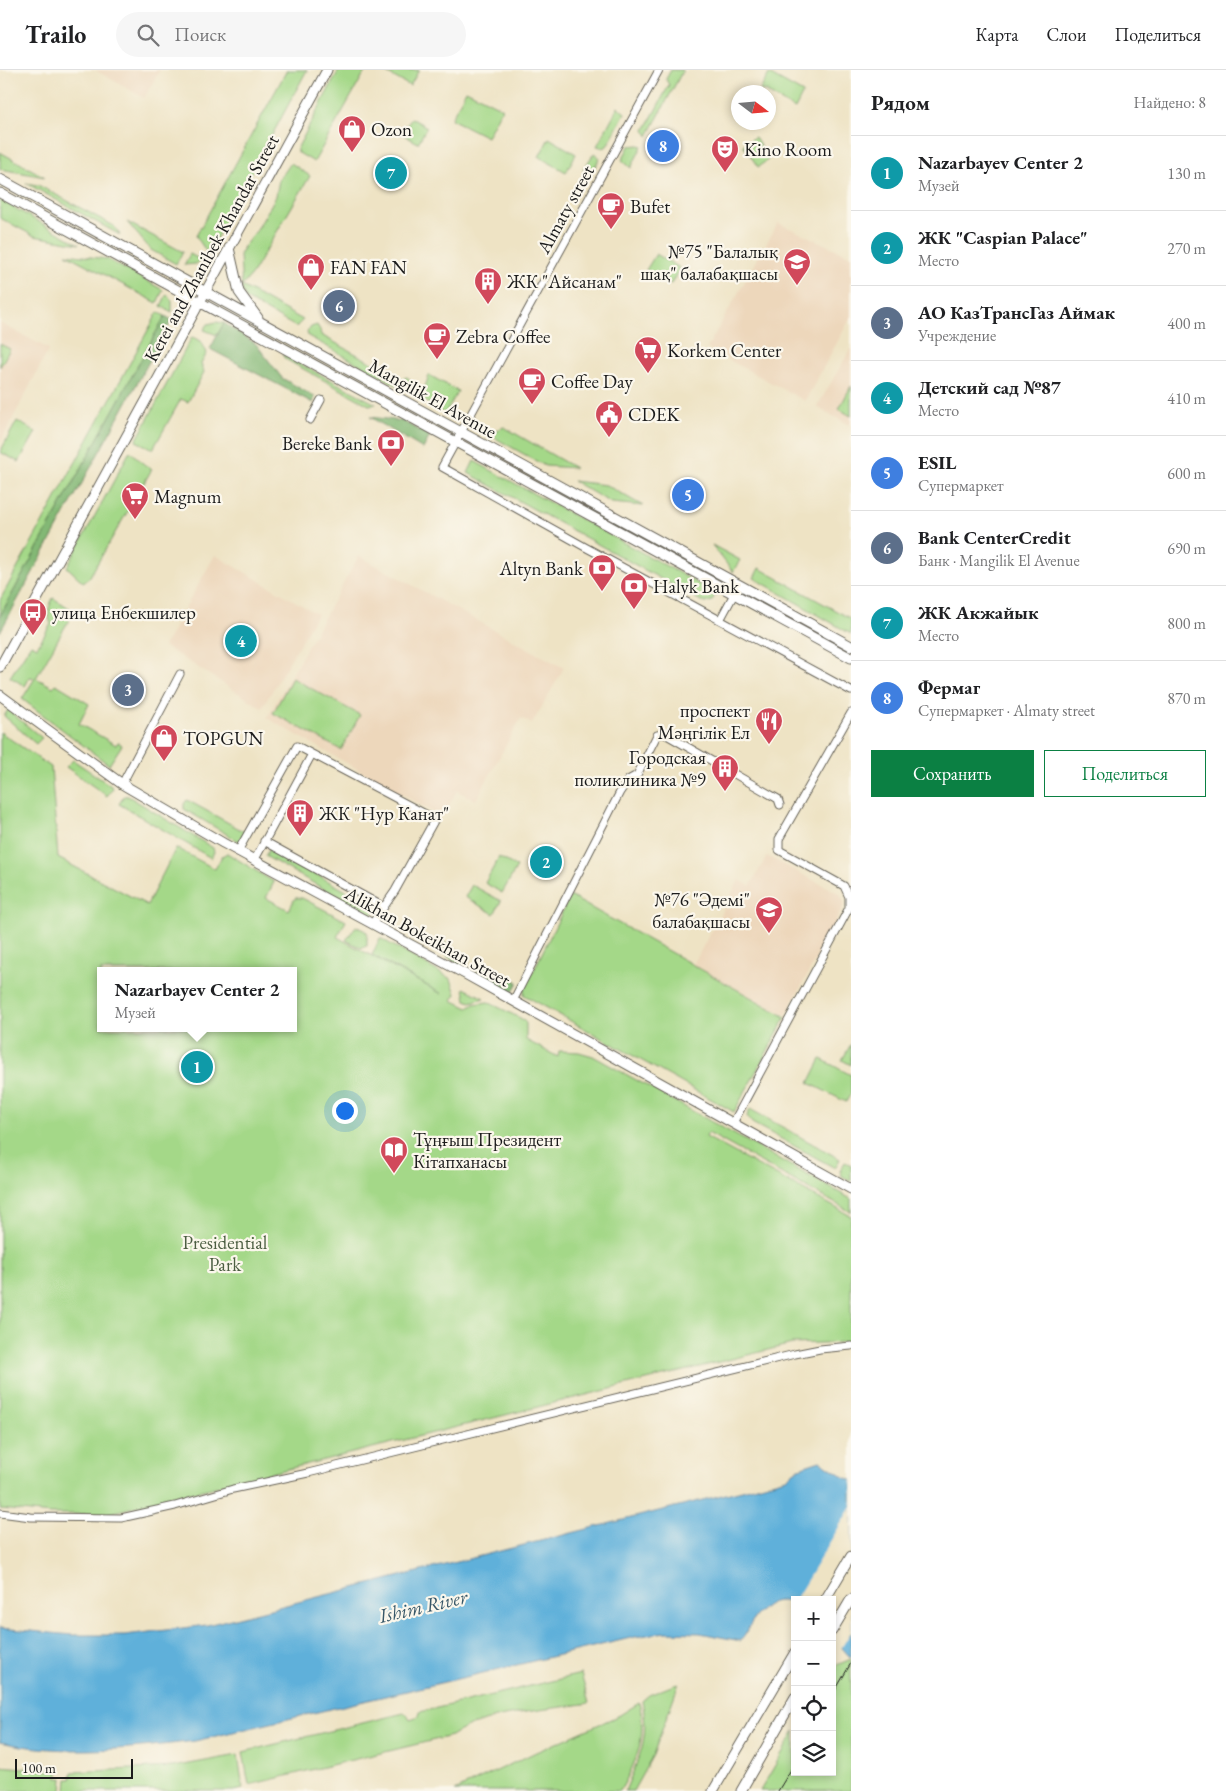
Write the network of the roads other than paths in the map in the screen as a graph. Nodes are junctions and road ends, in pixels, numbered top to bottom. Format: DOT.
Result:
graph roads {
  1 [pos="327,70"];
  2 [pos="659,70"];
  3 [pos="0,179"];
  4 [pos="0,193"];
  5 [pos="229,248"];
  6 [pos="206,291"];
  7 [pos="200,302"];
  8 [pos="261,322"];
  9 [pos="321,400"];
  10 [pos="310,420"];
  11 [pos="461,432"];
  12 [pos="456,442"];
  13 [pos="739,585"];
  14 [pos="734,594"];
  15 [pos="720,620"];
  16 [pos="851,646"];
  17 [pos="851,658"];
  18 [pos="0,667"];
  19 [pos="180,674"];
  20 [pos="851,691"];
  21 [pos="0,695"];
  22 [pos="851,713"];
  23 [pos="312,754"];
  24 [pos="122,784"];
  25 [pos="780,805"];
  26 [pos="264,841"];
  27 [pos="238,851"];
  28 [pos="254,861"];
  29 [pos="384,907"];
  30 [pos="372,924"];
  31 [pos="513,1001"];
  32 [pos="733,1123"];
  33 [pos="851,1188"];
  34 [pos="851,1346"];
  35 [pos="0,1513"];
  36 [pos="851,1556"];
  37 [pos="827,1596"];
  38 [pos="851,1599"];
  39 [pos="836,1625"];
  40 [pos="791,1659"];
  41 [pos="791,1704"];
  42 [pos="743,1787"];
  43 [pos="712,1791"];
  1 -- 5 [label="main road, Kerei and Zhanibek Khandar Street"];
  2 -- 11 [label="street, Almaty street"];
  3 -- 6 [label="main road, Mangilik El Avenue"];
  4 -- 7 [label="main road, Mangilik El Avenue"];
  5 -- 6 [label="main road, Kerei and Zhanibek Khandar Street"];
  5 -- 8 [label="main road"];
  6 -- 7 [label="main road, Kerei and Zhanibek Khandar Street"];
  6 -- 8 [label="main road, Mangilik El Avenue"];
  7 -- 12 [label="main road, Mangilik El Avenue"];
  7 -- 18 [label="main road, Kerei and Zhanibek Khandar Street"];
  8 -- 11 [label="main road, Mangilik El Avenue"];
  9 -- 10 [label="street"];
  11 -- 12 [label="street, Almaty street"];
  11 -- 13 [label="main road, Mangilik El Avenue"];
  12 -- 14 [label="main road, Mangilik El Avenue"];
  12 -- 15 [label="street, Almaty street"];
  13 -- 14 [label="street"];
  13 -- 16 [label="main road, Mangilik El Avenue"];
  14 -- 15 [label="street"];
  14 -- 17 [label="main road, Mangilik El Avenue"];
  15 -- 20 [label="street"];
  19 -- 24 [label="street"];
  21 -- 24 [label="main road, Alikhan Bokeikhan Street"];
  22 -- 32 [label="street"];
  23 -- 26 [label="street"];
  23 -- 27 [label="street"];
  23 -- 29 [label="street"];
  24 -- 27 [label="main road, Alikhan Bokeikhan Street"];
  25 -- 31 [label="street"];
  26 -- 28 [label="street"];
  26 -- 29 [label="street"];
  27 -- 28 [label="main road, Alikhan Bokeikhan Street"];
  28 -- 30 [label="main road, Alikhan Bokeikhan Street"];
  29 -- 30 [label="street"];
  30 -- 31 [label="main road, Alikhan Bokeikhan Street"];
  31 -- 32 [label="main road, Alikhan Bokeikhan Street"];
  32 -- 33 [label="main road, Alikhan Bokeikhan Street"];
  34 -- 35 [label="street"];
  36 -- 37 [label="main road"];
  38 -- 39 [label="main road"];
  40 -- 43 [label="main road"];
  41 -- 42 [label="main road"];
}
